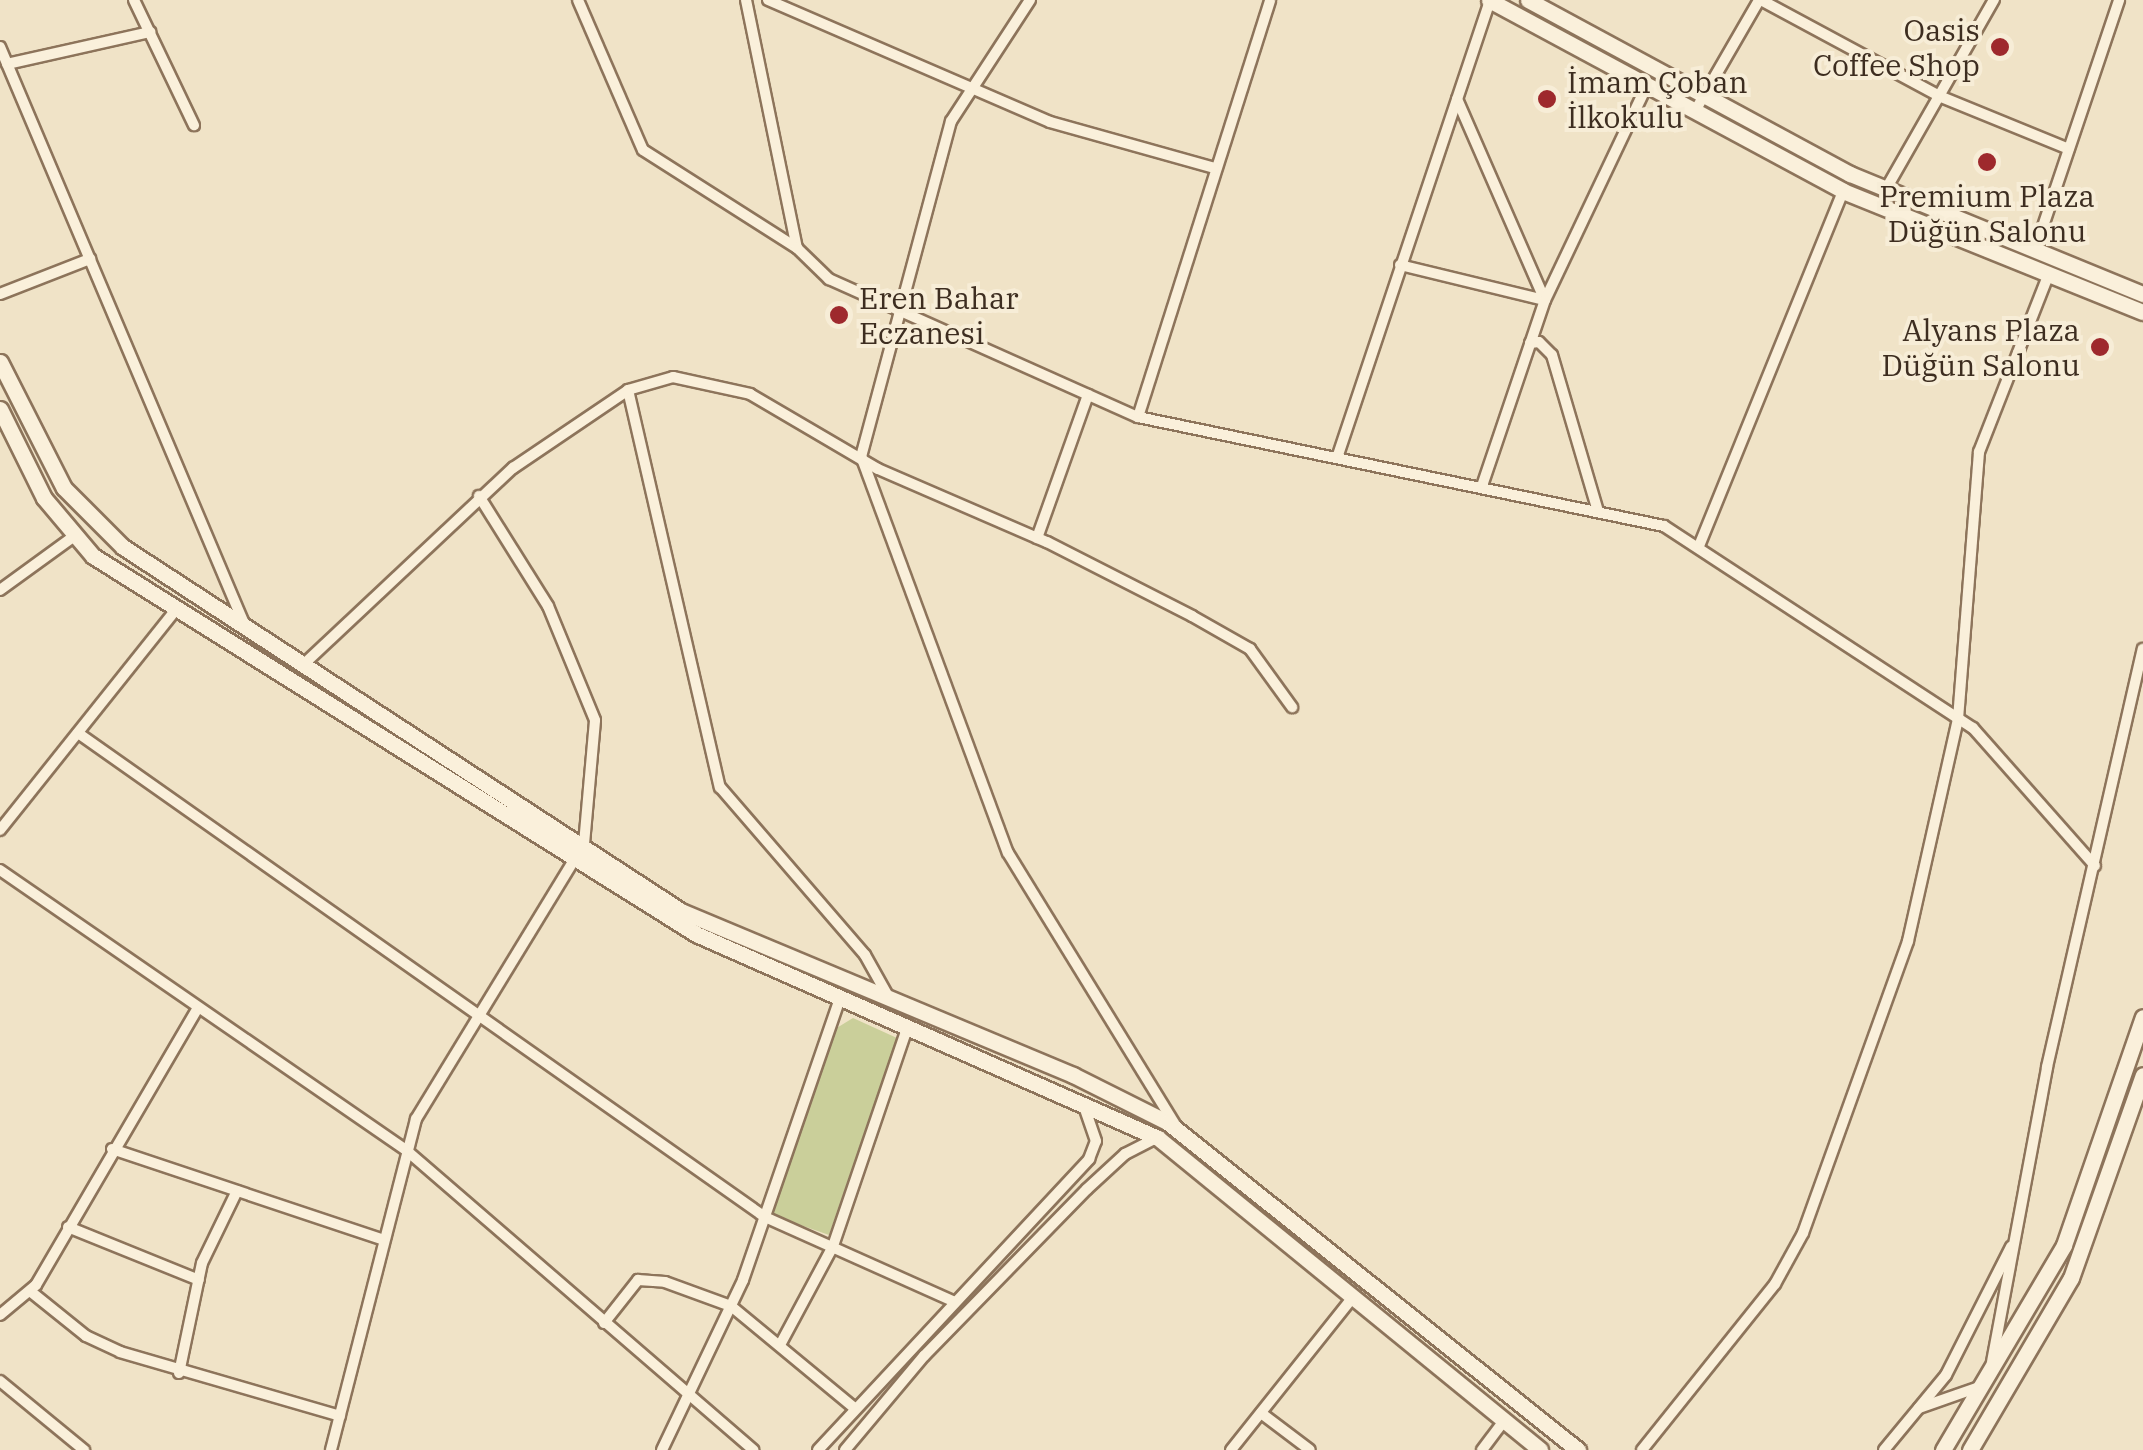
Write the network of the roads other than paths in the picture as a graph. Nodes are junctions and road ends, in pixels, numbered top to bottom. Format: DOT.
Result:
graph roads {
  1 [pos="134,0"];
  2 [pos="578,0"];
  3 [pos="746,0"];
  4 [pos="768,0"];
  5 [pos="1030,0"];
  6 [pos="1270,0"];
  7 [pos="1490,0"];
  8 [pos="1528,0"];
  9 [pos="1760,0"];
  10 [pos="1994,0"];
  11 [pos="2119,0"];
  12 [pos="150,32"];
  13 [pos="0,46"];
  14 [pos="8,64"];
  15 [pos="1647,85"];
  16 [pos="968,90"];
  17 [pos="1704,94"];
  18 [pos="1939,96"];
  19 [pos="1456,99"];
  20 [pos="1696,111"];
  21 [pos="194,125"];
  22 [pos="2069,149"];
  23 [pos="1216,168"];
  24 [pos="1886,188"];
  25 [pos="1843,191"];
  26 [pos="796,248"];
  27 [pos="2035,250"];
  28 [pos="90,259"];
  29 [pos="1400,265"];
  30 [pos="2048,276"];
  31 [pos="0,294"];
  32 [pos="2143,294"];
  33 [pos="1545,300"];
  34 [pos="902,311"];
  35 [pos="2143,312"];
  36 [pos="1530,343"];
  37 [pos="0,362"];
  38 [pos="628,390"];
  39 [pos="1088,394"];
  40 [pos="0,410"];
  41 [pos="1138,417"];
  42 [pos="861,456"];
  43 [pos="1337,458"];
  44 [pos="1482,486"];
  45 [pos="478,496"];
  46 [pos="1598,512"];
  47 [pos="73,537"];
  48 [pos="1037,538"];
  49 [pos="1699,546"];
  50 [pos="0,590"];
  51 [pos="178,607"];
  52 [pos="245,626"];
  53 [pos="2143,649"];
  54 [pos="304,664"];
  55 [pos="1292,707"];
  56 [pos="1958,719"];
  57 [pos="78,733"];
  58 [pos="0,830"];
  59 [pos="580,851"];
  60 [pos="2095,866"];
  61 [pos="0,870"];
  62 [pos="890,1000"];
  63 [pos="840,1001"];
  64 [pos="198,1008"];
  65 [pos="482,1016"];
  66 [pos="2143,1019"];
  67 [pos="906,1029"];
  68 [pos="2143,1075"];
  69 [pos="1081,1101"];
  70 [pos="1178,1130"];
  71 [pos="1158,1138"];
  72 [pos="112,1149"];
  73 [pos="406,1150"];
  74 [pos="1089,1159"];
  75 [pos="1098,1179"];
  76 [pos="238,1190"];
  77 [pos="765,1217"];
  78 [pos="68,1226"];
  79 [pos="2016,1237"];
  80 [pos="384,1240"];
  81 [pos="833,1246"];
  82 [pos="198,1280"];
  83 [pos="30,1291"];
  84 [pos="1350,1301"];
  85 [pos="954,1302"];
  86 [pos="731,1306"];
  87 [pos="0,1315"];
  88 [pos="604,1323"];
  89 [pos="780,1345"];
  90 [pos="178,1374"];
  91 [pos="0,1381"];
  92 [pos="1986,1382"];
  93 [pos="691,1397"];
  94 [pos="853,1408"];
  95 [pos="1919,1408"];
  96 [pos="1261,1413"];
  97 [pos="340,1416"];
  98 [pos="1502,1422"];
  99 [pos="84,1450"];
  100 [pos="331,1450"];
  101 [pos="662,1450"];
  102 [pos="753,1450"];
  103 [pos="818,1450"];
  104 [pos="845,1450"];
  105 [pos="1231,1450"];
  106 [pos="1310,1450"];
  107 [pos="1482,1450"];
  108 [pos="1540,1450"];
  109 [pos="1578,1450"];
  110 [pos="1642,1450"];
  111 [pos="1884,1450"];
  112 [pos="1943,1450"];
  113 [pos="1970,1450"];
  1 -- 12 [label="street"];
  2 -- 26 [label="street"];
  3 -- 26 [label="street"];
  4 -- 16 [label="street"];
  5 -- 16 [label="street"];
  6 -- 23 [label="street"];
  7 -- 15 [label="street"];
  7 -- 19 [label="street"];
  8 -- 17 [label="street"];
  9 -- 17 [label="street"];
  9 -- 18 [label="street"];
  10 -- 18 [label="street"];
  11 -- 22 [label="street"];
  12 -- 14 [label="street"];
  12 -- 21 [label="street"];
  13 -- 14 [label="street"];
  14 -- 28 [label="street"];
  15 -- 20 [label="street"];
  15 -- 33 [label="street"];
  16 -- 23 [label="street"];
  16 -- 34 [label="street"];
  17 -- 20 [label="street"];
  17 -- 24 [label="street"];
  18 -- 22 [label="street"];
  18 -- 24 [label="street"];
  19 -- 29 [label="street"];
  19 -- 33 [label="street"];
  20 -- 25 [label="street"];
  22 -- 27 [label="street"];
  23 -- 41 [label="street"];
  24 -- 27 [label="street"];
  25 -- 30 [label="street"];
  25 -- 49 [label="street"];
  26 -- 34 [label="street"];
  27 -- 32 [label="street"];
  28 -- 31 [label="street"];
  28 -- 52 [label="street"];
  29 -- 33 [label="street"];
  29 -- 43 [label="street"];
  30 -- 35 [label="street"];
  30 -- 56 [label="street"];
  33 -- 36 [label="street"];
  34 -- 39 [label="street"];
  34 -- 42 [label="street"];
  36 -- 44 [label="street"];
  36 -- 46 [label="street"];
  37 -- 52 [label="street"];
  38 -- 42 [label="street"];
  38 -- 45 [label="street"];
  38 -- 62 [label="street"];
  39 -- 41 [label="street"];
  39 -- 48 [label="street"];
  40 -- 47 [label="street"];
  41 -- 43 [label="street"];
  42 -- 48 [label="street"];
  42 -- 70 [label="street"];
  43 -- 44 [label="street"];
  44 -- 46 [label="street"];
  45 -- 54 [label="street"];
  45 -- 59 [label="street"];
  46 -- 49 [label="street"];
  47 -- 50 [label="street"];
  47 -- 51 [label="street"];
  48 -- 55 [label="street"];
  49 -- 56 [label="street"];
  51 -- 57 [label="street"];
  51 -- 59 [label="street"];
  52 -- 54 [label="street"];
  53 -- 60 [label="street"];
  54 -- 59 [label="street"];
  56 -- 60 [label="street"];
  56 -- 110 [label="street"];
  57 -- 58 [label="street"];
  57 -- 65 [label="street"];
  59 -- 62 [label="street"];
  59 -- 63 [label="street"];
  59 -- 65 [label="street"];
  60 -- 79 [label="street"];
  61 -- 64 [label="street"];
  62 -- 70 [label="street"];
  63 -- 67 [label="street"];
  63 -- 77 [label="street"];
  64 -- 72 [label="street"];
  64 -- 73 [label="street"];
  65 -- 73 [label="street"];
  65 -- 77 [label="street"];
  66 -- 92 [label="street"];
  67 -- 69 [label="street"];
  67 -- 81 [label="street"];
  68 -- 113 [label="street"];
  69 -- 71 [label="street"];
  69 -- 74 [label="street"];
  70 -- 109 [label="street"];
  71 -- 75 [label="street"];
  71 -- 84 [label="street"];
  72 -- 76 [label="street"];
  72 -- 78 [label="street"];
  73 -- 80 [label="street"];
  73 -- 88 [label="street"];
  74 -- 75 [label="street"];
  74 -- 85 [label="street"];
  75 -- 104 [label="street"];
  76 -- 80 [label="street"];
  76 -- 82 [label="street"];
  77 -- 81 [label="street"];
  77 -- 86 [label="street"];
  78 -- 82 [label="street"];
  78 -- 83 [label="street"];
  79 -- 92 [label="street"];
  79 -- 95 [label="street"];
  80 -- 97 [label="street"];
  81 -- 85 [label="street"];
  81 -- 89 [label="street"];
  82 -- 90 [label="street"];
  83 -- 87 [label="street"];
  83 -- 90 [label="street"];
  84 -- 96 [label="street"];
  84 -- 98 [label="street"];
  85 -- 94 [label="street"];
  86 -- 88 [label="street"];
  86 -- 89 [label="street"];
  86 -- 93 [label="street"];
  88 -- 93 [label="street"];
  89 -- 94 [label="street"];
  90 -- 97 [label="street"];
  91 -- 99 [label="street"];
  92 -- 95 [label="street"];
  92 -- 112 [label="street"];
  93 -- 101 [label="street"];
  93 -- 102 [label="street"];
  94 -- 103 [label="street"];
  95 -- 111 [label="street"];
  96 -- 105 [label="street"];
  96 -- 106 [label="street"];
  97 -- 100 [label="street"];
  98 -- 107 [label="street"];
  98 -- 108 [label="street"];
}
